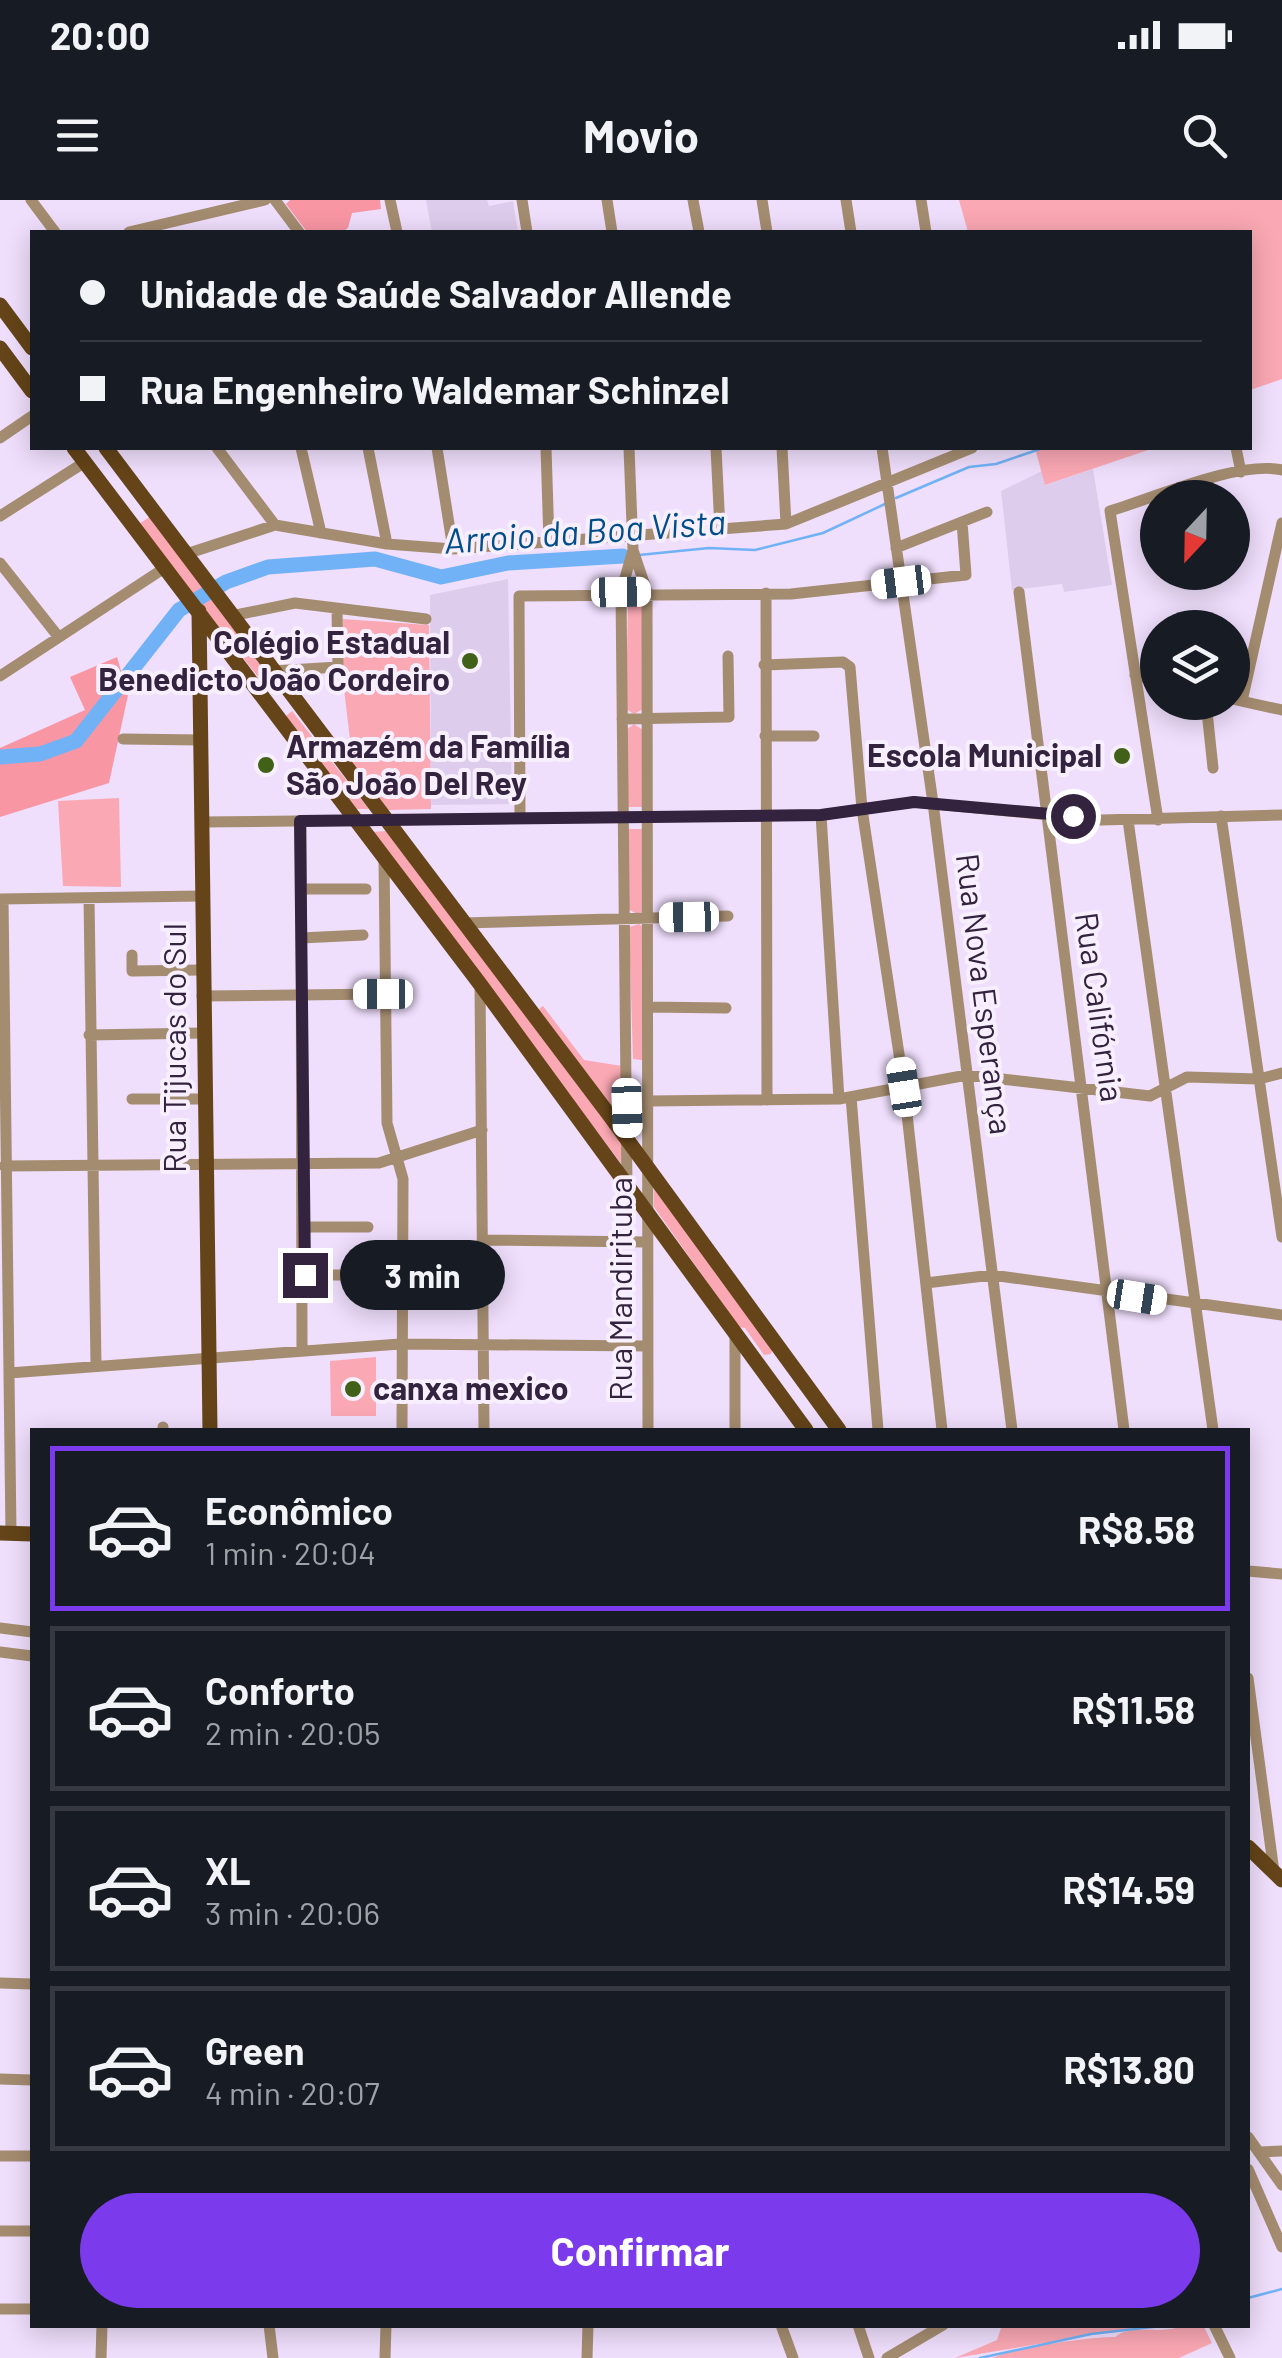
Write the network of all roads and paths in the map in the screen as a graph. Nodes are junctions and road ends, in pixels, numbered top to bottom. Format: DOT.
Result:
graph roads {
  1 [pos="31,200"];
  2 [pos="265,200"];
  3 [pos="274,200"];
  4 [pos="390,200"];
  5 [pos="522,200"];
  6 [pos="607,200"];
  7 [pos="694,200"];
  8 [pos="762,200"];
  9 [pos="846,200"];
  10 [pos="921,200"];
  11 [pos="54,230"];
  12 [pos="137,230"];
  13 [pos="297,230"];
  14 [pos="397,230"];
  15 [pos="526,230"];
  16 [pos="612,230"];
  17 [pos="699,230"];
  18 [pos="767,230"];
  19 [pos="851,230"];
  20 [pos="926,230"];
  21 [pos="0,305"];
  22 [pos="30,343"];
  23 [pos="2,353"];
  24 [pos="30,388"];
  25 [pos="30,417"];
  26 [pos="0,438"];
  27 [pos="75,450"];
  28 [pos="108,450"];
  29 [pos="219,450"];
  30 [pos="301,450"];
  31 [pos="368,450"];
  32 [pos="438,450"];
  33 [pos="546,450"];
  34 [pos="629,450"];
  35 [pos="716,450"];
  36 [pos="782,450"];
  37 [pos="882,450"];
  38 [pos="959,450"];
  39 [pos="1236,450"];
  40 [pos="84,462"];
  41 [pos="1282,470"];
  42 [pos="1240,472"];
  43 [pos="887,485"];
  44 [pos="146,501"];
  45 [pos="986,512"];
  46 [pos="125,514"];
  47 [pos="0,516"];
  48 [pos="962,522"];
  49 [pos="1282,523"];
  50 [pos="786,524"];
  51 [pos="275,525"];
  52 [pos="720,529"];
  53 [pos="321,533"];
  54 [pos="632,536"];
  55 [pos="550,542"];
  56 [pos="386,544"];
  57 [pos="896,548"];
  58 [pos="454,549"];
  59 [pos="633,550"];
  60 [pos="186,554"];
  61 [pos="0,564"];
  62 [pos="166,567"];
  63 [pos="901,582"];
  64 [pos="621,592"];
  65 [pos="647,592"];
  66 [pos="1019,592"];
  67 [pos="766,593"];
  68 [pos="338,609"];
  69 [pos="199,610"];
  70 [pos="231,616"];
  71 [pos="426,619"];
  72 [pos="57,635"];
  73 [pos="1250,649"];
  74 [pos="728,656"];
  75 [pos="235,659"];
  76 [pos="764,665"];
  77 [pos="201,666"];
  78 [pos="0,674"];
  79 [pos="1135,675"];
  80 [pos="1140,676"];
  81 [pos="278,678"];
  82 [pos="266,699"];
  83 [pos="1250,703"];
  84 [pos="300,707"];
  85 [pos="1282,710"];
  86 [pos="648,718"];
  87 [pos="622,719"];
  88 [pos="281,720"];
  89 [pos="1208,720"];
  90 [pos="764,736"];
  91 [pos="814,736"];
  92 [pos="123,740"];
  93 [pos="201,740"];
  94 [pos="1213,768"];
  95 [pos="933,803"];
  96 [pos="862,810"];
  97 [pos="1045,812"];
  98 [pos="821,815"];
  99 [pos="765,816"];
  100 [pos="1221,816"];
  101 [pos="1282,816"];
  102 [pos="623,817"];
  103 [pos="649,817"];
  104 [pos="520,818"];
  105 [pos="355,820"];
  106 [pos="383,820"];
  107 [pos="1128,820"];
  108 [pos="1158,820"];
  109 [pos="300,821"];
  110 [pos="201,822"];
  111 [pos="384,857"];
  112 [pos="402,880"];
  113 [pos="301,888"];
  114 [pos="366,889"];
  115 [pos="202,896"];
  116 [pos="89,898"];
  117 [pos="383,898"];
  118 [pos="2,899"];
  119 [pos="728,916"];
  120 [pos="624,918"];
  121 [pos="650,918"];
  122 [pos="463,923"];
  123 [pos="363,935"];
  124 [pos="301,938"];
  125 [pos="132,955"];
  126 [pos="202,970"];
  127 [pos="480,984"];
  128 [pos="301,993"];
  129 [pos="383,994"];
  130 [pos="202,996"];
  131 [pos="496,1006"];
  132 [pos="648,1007"];
  133 [pos="726,1008"];
  134 [pos="481,1022"];
  135 [pos="202,1033"];
  136 [pos="90,1035"];
  137 [pos="1282,1072"];
  138 [pos="967,1075"];
  139 [pos="627,1076"];
  140 [pos="648,1076"];
  141 [pos="1258,1079"];
  142 [pos="904,1087"];
  143 [pos="1083,1087"];
  144 [pos="1166,1089"];
  145 [pos="845,1098"];
  146 [pos="132,1099"];
  147 [pos="203,1099"];
  148 [pos="767,1100"];
  149 [pos="648,1101"];
  150 [pos="627,1108"];
  151 [pos="610,1116"];
  152 [pos="482,1130"];
  153 [pos="628,1141"];
  154 [pos="396,1155"];
  155 [pos="204,1165"];
  156 [pos="4,1166"];
  157 [pos="90,1166"];
  158 [pos="304,1166"];
  159 [pos="648,1168"];
  160 [pos="627,1187"];
  161 [pos="644,1208"];
  162 [pos="305,1227"];
  163 [pos="368,1227"];
  164 [pos="650,1236"];
  165 [pos="1282,1237"];
  166 [pos="483,1240"];
  167 [pos="992,1274"];
  168 [pos="305,1275"];
  169 [pos="368,1275"];
  170 [pos="926,1283"];
  171 [pos="1107,1292"];
  172 [pos="1195,1306"];
  173 [pos="1282,1315"];
  174 [pos="736,1335"];
  175 [pos="484,1342"];
  176 [pos="400,1344"];
  177 [pos="775,1345"];
  178 [pos="647,1346"];
  179 [pos="302,1349"];
  180 [pos="206,1356"];
  181 [pos="754,1358"];
  182 [pos="735,1361"];
  183 [pos="96,1366"];
  184 [pos="9,1373"];
  185 [pos="210,1428"];
  186 [pos="402,1428"];
  187 [pos="484,1428"];
  188 [pos="648,1428"];
  189 [pos="735,1428"];
  190 [pos="805,1428"];
  191 [pos="837,1428"];
  192 [pos="877,1428"];
  193 [pos="942,1428"];
  194 [pos="1012,1428"];
  195 [pos="1124,1428"];
  196 [pos="1213,1428"];
  197 [pos="5,1533"];
  198 [pos="30,1534"];
  199 [pos="1250,1571"];
  200 [pos="1282,1574"];
  201 [pos="0,1628"];
  202 [pos="30,1632"];
  203 [pos="0,1652"];
  204 [pos="30,1656"];
  205 [pos="1250,1691"];
  206 [pos="1250,1849"];
  207 [pos="1278,1876"];
  208 [pos="0,1983"];
  209 [pos="30,1984"];
  210 [pos="0,2079"];
  211 [pos="30,2080"];
  212 [pos="1250,2140"];
  213 [pos="1260,2152"];
  214 [pos="1282,2152"];
  215 [pos="0,2156"];
  216 [pos="30,2156"];
  217 [pos="1250,2173"];
  218 [pos="1282,2185"];
  219 [pos="0,2231"];
  220 [pos="30,2232"];
  221 [pos="1282,2247"];
  222 [pos="0,2309"];
  223 [pos="30,2309"];
  224 [pos="102,2328"];
  225 [pos="270,2328"];
  226 [pos="386,2328"];
  227 [pos="588,2328"];
  228 [pos="782,2328"];
  229 [pos="859,2328"];
  230 [pos="938,2328"];
  231 [pos="1215,2328"];
  232 [pos="102,2358"];
  233 [pos="273,2358"];
  234 [pos="385,2358"];
  235 [pos="587,2358"];
  236 [pos="793,2358"];
  237 [pos="869,2358"];
  238 [pos="886,2358"];
  239 [pos="1230,2358"];
  1 -- 11 [label="street"];
  2 -- 12 [label="street"];
  3 -- 13 [label="street"];
  4 -- 14 [label="street"];
  5 -- 15 [label="street"];
  6 -- 16 [label="street"];
  7 -- 17 [label="street"];
  8 -- 18 [label="street"];
  9 -- 19 [label="street"];
  10 -- 20 [label="street"];
  21 -- 22 [label="main road"];
  23 -- 24 [label="main road"];
  25 -- 26 [label="street"];
  27 -- 40 [label="main road"];
  28 -- 44 [label="main road"];
  29 -- 51 [label="street"];
  30 -- 53 [label="street"];
  31 -- 56 [label="street"];
  32 -- 58 [label="street"];
  33 -- 55 [label="street"];
  34 -- 54 [label="street, Rua Mandirituba"];
  35 -- 52 [label="street"];
  36 -- 50 [label="street"];
  37 -- 43 [label="street, Rua Nova Esperança"];
  38 -- 43 [label="street"];
  39 -- 42 [label="street"];
  40 -- 46 [label="main road"];
  40 -- 47 [label="street"];
  41 -- 42 [label="street"];
  42 -- 79 [label="street"];
  43 -- 50 [label="street"];
  43 -- 57 [label="street, Rua Nova Esperança"];
  44 -- 46 [label="main road"];
  44 -- 60 [label="main road"];
  45 -- 48 [label="street"];
  46 -- 62 [label="main road"];
  48 -- 57 [label="street"];
  48 -- 63 [label="street"];
  49 -- 73 [label="street"];
  50 -- 52 [label="street"];
  51 -- 53 [label="street"];
  51 -- 60 [label="street"];
  52 -- 54 [label="street"];
  53 -- 56 [label="street"];
  54 -- 55 [label="street"];
  54 -- 59 [label="street, Rua Mandirituba"];
  55 -- 58 [label="street"];
  56 -- 58 [label="street"];
  57 -- 63 [label="street, Rua Nova Esperança"];
  59 -- 64 [label="street, Rua Mandirituba"];
  59 -- 65 [label="street, Rua Mandirituba"];
  60 -- 70 [label="main road"];
  61 -- 72 [label="street"];
  62 -- 69 [label="main road"];
  62 -- 72 [label="street"];
  63 -- 67 [label="street"];
  63 -- 95 [label="street, Rua Nova Esperança"];
  64 -- 65 [label="street"];
  64 -- 87 [label="street, Rua Mandirituba"];
  64 -- 104 [label="street"];
  65 -- 67 [label="street"];
  65 -- 86 [label="street, Rua Mandirituba"];
  66 -- 97 [label="street, Rua Califórnia"];
  67 -- 76 [label="street"];
  68 -- 70 [label="street"];
  68 -- 71 [label="street"];
  68 -- 81 [label="street"];
  69 -- 75 [label="main road"];
  69 -- 77 [label="main road, Rua Tijucas do Sul"];
  70 -- 81 [label="main road"];
  72 -- 78 [label="street"];
  74 -- 86 [label="street"];
  75 -- 77 [label="main road"];
  75 -- 82 [label="main road"];
  76 -- 90 [label="street"];
  76 -- 96 [label="street"];
  77 -- 93 [label="main road, Rua Tijucas do Sul"];
  79 -- 80 [label="street"];
  79 -- 108 [label="street"];
  81 -- 82 [label="main road"];
  81 -- 84 [label="main road"];
  82 -- 88 [label="main road"];
  83 -- 85 [label="street"];
  84 -- 88 [label="main road"];
  84 -- 106 [label="main road"];
  86 -- 87 [label="street"];
  86 -- 103 [label="street, Rua Mandirituba"];
  87 -- 102 [label="street, Rua Mandirituba"];
  88 -- 105 [label="main road"];
  89 -- 94 [label="street"];
  90 -- 91 [label="street"];
  90 -- 99 [label="street"];
  92 -- 93 [label="street"];
  93 -- 110 [label="main road, Rua Tijucas do Sul"];
  95 -- 96 [label="street"];
  95 -- 97 [label="street"];
  95 -- 138 [label="street, Rua Nova Esperança"];
  96 -- 98 [label="street"];
  96 -- 142 [label="street"];
  97 -- 107 [label="street"];
  97 -- 143 [label="street, Rua Califórnia"];
  98 -- 99 [label="street"];
  98 -- 145 [label="street"];
  99 -- 103 [label="street"];
  99 -- 148 [label="street"];
  100 -- 101 [label="street"];
  100 -- 108 [label="street"];
  100 -- 141 [label="street"];
  102 -- 103 [label="street"];
  102 -- 104 [label="street"];
  102 -- 120 [label="street, Rua Mandirituba"];
  103 -- 121 [label="street, Rua Mandirituba"];
  104 -- 106 [label="street"];
  105 -- 106 [label="street"];
  105 -- 109 [label="street"];
  105 -- 111 [label="main road"];
  106 -- 122 [label="main road"];
  107 -- 108 [label="street"];
  107 -- 144 [label="street"];
  109 -- 110 [label="street"];
  109 -- 113 [label="street"];
  110 -- 115 [label="main road, Rua Tijucas do Sul"];
  111 -- 112 [label="main road"];
  111 -- 117 [label="street"];
  112 -- 117 [label="street"];
  112 -- 127 [label="main road"];
  113 -- 114 [label="street"];
  113 -- 124 [label="street"];
  115 -- 116 [label="street"];
  115 -- 126 [label="main road, Rua Tijucas do Sul"];
  116 -- 118 [label="street"];
  116 -- 136 [label="street"];
  117 -- 129 [label="street"];
  118 -- 156 [label="street"];
  119 -- 121 [label="street"];
  120 -- 121 [label="street"];
  120 -- 122 [label="street"];
  120 -- 139 [label="street, Rua Mandirituba"];
  121 -- 132 [label="street, Rua Mandirituba"];
  122 -- 151 [label="main road"];
  123 -- 124 [label="street"];
  124 -- 128 [label="street"];
  125 -- 126 [label="street"];
  126 -- 130 [label="main road, Rua Tijucas do Sul"];
  127 -- 131 [label="main road"];
  127 -- 134 [label="street"];
  128 -- 129 [label="street"];
  128 -- 130 [label="street"];
  128 -- 158 [label="street"];
  129 -- 154 [label="street"];
  130 -- 135 [label="main road, Rua Tijucas do Sul"];
  131 -- 134 [label="street"];
  131 -- 160 [label="main road"];
  132 -- 133 [label="street"];
  132 -- 140 [label="street, Rua Mandirituba"];
  134 -- 152 [label="street"];
  135 -- 136 [label="street"];
  135 -- 147 [label="main road, Rua Tijucas do Sul"];
  136 -- 157 [label="street"];
  137 -- 141 [label="street"];
  138 -- 142 [label="street"];
  138 -- 143 [label="street"];
  138 -- 167 [label="street, Rua Nova Esperança"];
  139 -- 140 [label="street"];
  139 -- 150 [label="street, Rua Mandirituba"];
  140 -- 149 [label="street, Rua Mandirituba"];
  141 -- 144 [label="street"];
  141 -- 165 [label="street"];
  142 -- 145 [label="street"];
  142 -- 170 [label="street"];
  143 -- 144 [label="street"];
  143 -- 171 [label="street, Rua Califórnia"];
  144 -- 172 [label="street"];
  145 -- 148 [label="street"];
  145 -- 192 [label="street"];
  146 -- 147 [label="street"];
  147 -- 155 [label="main road, Rua Tijucas do Sul"];
  148 -- 149 [label="street"];
  149 -- 159 [label="street, Rua Mandirituba"];
  150 -- 151 [label="main road"];
  150 -- 153 [label="street, Rua Mandirituba"];
  151 -- 153 [label="main road"];
  152 -- 154 [label="street"];
  152 -- 166 [label="street"];
  153 -- 159 [label="main road"];
  153 -- 160 [label="street, Rua Mandirituba"];
  154 -- 158 [label="street"];
  154 -- 176 [label="street"];
  155 -- 157 [label="street"];
  155 -- 158 [label="street"];
  155 -- 180 [label="main road, Rua Tijucas do Sul"];
  156 -- 157 [label="street"];
  156 -- 184 [label="street"];
  157 -- 183 [label="street"];
  158 -- 162 [label="street"];
  159 -- 161 [label="street, Rua Mandirituba"];
  159 -- 177 [label="main road"];
  160 -- 161 [label="main road"];
  161 -- 164 [label="main road"];
  162 -- 163 [label="street"];
  162 -- 168 [label="street"];
  164 -- 166 [label="street"];
  164 -- 174 [label="main road"];
  164 -- 178 [label="street, Rua Mandirituba"];
  166 -- 175 [label="street"];
  167 -- 170 [label="street"];
  167 -- 171 [label="street"];
  167 -- 194 [label="street, Rua Nova Esperança"];
  168 -- 169 [label="street"];
  168 -- 179 [label="street"];
  170 -- 193 [label="street"];
  171 -- 172 [label="street"];
  171 -- 195 [label="street, Rua Califórnia"];
  172 -- 173 [label="street"];
  172 -- 196 [label="street"];
  174 -- 181 [label="main road"];
  174 -- 182 [label="street"];
  175 -- 176 [label="street"];
  175 -- 178 [label="street"];
  175 -- 187 [label="street"];
  176 -- 179 [label="street"];
  176 -- 186 [label="street"];
  177 -- 181 [label="main road"];
  177 -- 191 [label="main road"];
  178 -- 188 [label="street, Rua Mandirituba"];
  179 -- 180 [label="street"];
  180 -- 183 [label="street"];
  180 -- 185 [label="main road, Rua Tijucas do Sul"];
  181 -- 182 [label="street"];
  181 -- 190 [label="main road"];
  182 -- 189 [label="street"];
  183 -- 184 [label="street"];
  184 -- 197 [label="street"];
  197 -- 198 [label="main road"];
  199 -- 200 [label="street"];
  201 -- 202 [label="street"];
  203 -- 204 [label="street"];
  205 -- 207 [label="street"];
  206 -- 207 [label="main road"];
  208 -- 209 [label="street"];
  210 -- 211 [label="street"];
  212 -- 213 [label="street"];
  213 -- 214 [label="street"];
  213 -- 218 [label="street"];
  215 -- 216 [label="street"];
  217 -- 221 [label="street"];
  219 -- 220 [label="street"];
  222 -- 223 [label="street"];
  224 -- 232 [label="street"];
  225 -- 233 [label="street"];
  226 -- 234 [label="street"];
  227 -- 235 [label="street"];
  228 -- 236 [label="street"];
  229 -- 237 [label="street"];
  230 -- 238 [label="street"];
  231 -- 239 [label="street"];
}
